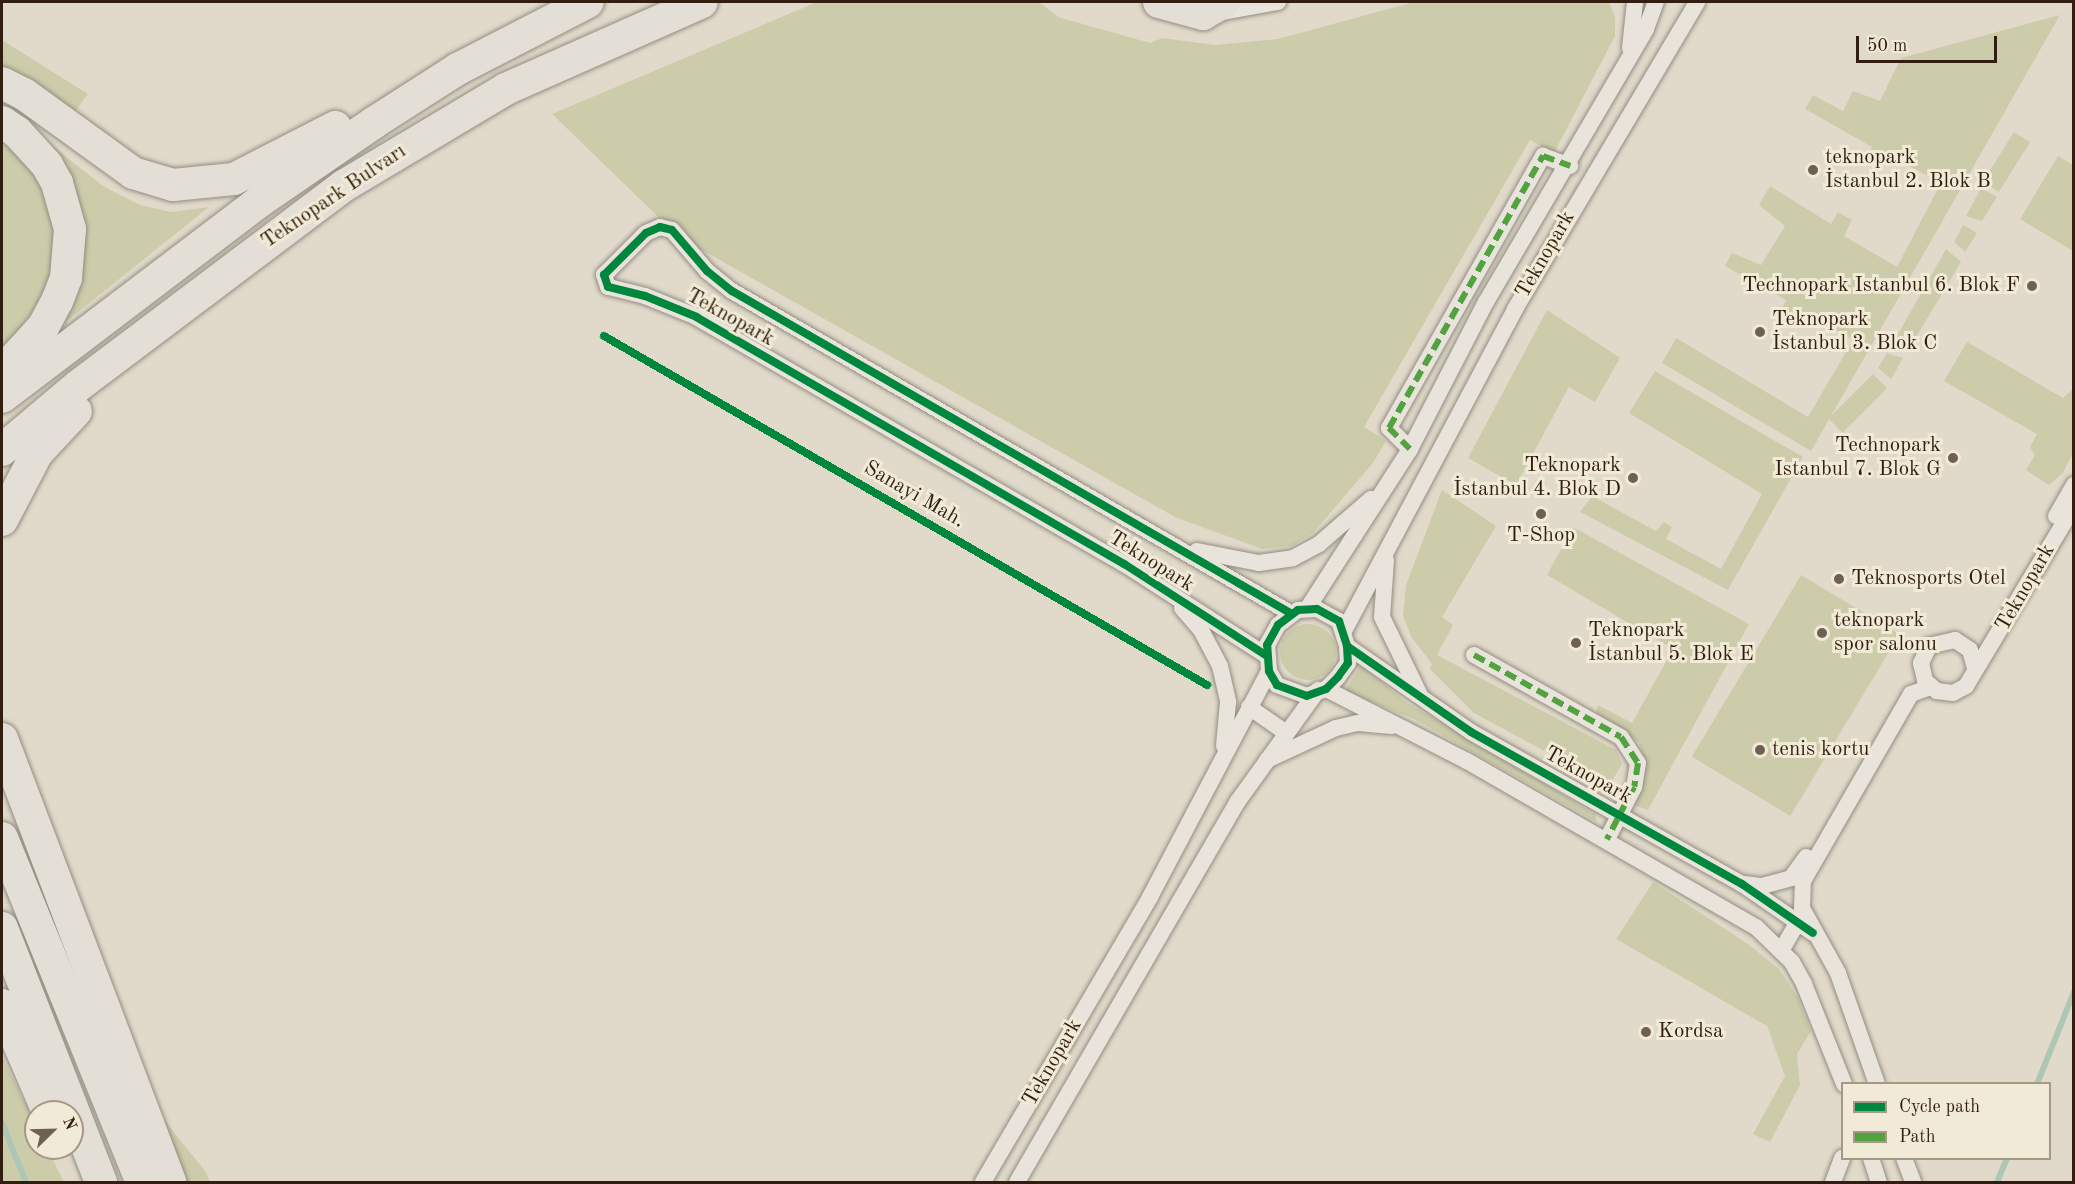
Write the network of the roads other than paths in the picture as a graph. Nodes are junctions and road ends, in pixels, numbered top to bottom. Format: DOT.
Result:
graph roads {
  1 [pos="588,2"];
  2 [pos="702,2"];
  3 [pos="1159,2"];
  4 [pos="1278,2"];
  5 [pos="1635,2"];
  6 [pos="1656,2"];
  7 [pos="1697,2"];
  8 [pos="1214,8"];
  9 [pos="1629,59"];
  10 [pos="458,69"];
  11 [pos="2,83"];
  12 [pos="2,122"];
  13 [pos="1570,166"];
  14 [pos="201,291"];
  15 [pos="2,372"];
  16 [pos="2,397"];
  17 [pos="1410,449"];
  18 [pos="2,450"];
  19 [pos="2073,485"];
  20 [pos="1386,487"];
  21 [pos="2073,506"];
  22 [pos="1403,513"];
  23 [pos="2,520"];
  24 [pos="1178,547"];
  25 [pos="1169,594"];
  26 [pos="1300,611"];
  27 [pos="1345,639"];
  28 [pos="1970,650"];
  29 [pos="1474,655"];
  30 [pos="1268,663"];
  31 [pos="1921,663"];
  32 [pos="1975,668"];
  33 [pos="1930,687"];
  34 [pos="1322,689"];
  35 [pos="1421,697"];
  36 [pos="1249,707"];
  37 [pos="1402,728"];
  38 [pos="1285,732"];
  39 [pos="2,739"];
  40 [pos="1223,752"];
  41 [pos="1263,761"];
  42 [pos="1622,816"];
  43 [pos="2,838"];
  44 [pos="1607,839"];
  45 [pos="1742,884"];
  46 [pos="1798,921"];
  47 [pos="2,928"];
  48 [pos="1813,933"];
  49 [pos="1781,951"];
  50 [pos="2,1005"];
  51 [pos="1844,1082"];
  52 [pos="1877,1082"];
  53 [pos="43,1100"];
  54 [pos="71,1160"];
  55 [pos="1841,1160"];
  56 [pos="1872,1160"];
  57 [pos="1905,1160"];
  58 [pos="81,1182"];
  59 [pos="101,1182"];
  60 [pos="142,1182"];
  61 [pos="170,1182"];
  62 [pos="983,1182"];
  63 [pos="1017,1182"];
  64 [pos="1833,1182"];
  65 [pos="1879,1182"];
  66 [pos="1913,1182"];
  1 -- 10 [label="highway, Teknopark Bulvarı"];
  2 -- 14 [label="highway, Teknopark Bulvarı"];
  3 -- 8 [label="highway"];
  4 -- 8 [label="street"];
  5 -- 9 [label="street, Teknopark"];
  6 -- 9 [label="street, Teknopark"];
  7 -- 22 [label="street, Teknopark"];
  9 -- 13 [label="street, Teknopark"];
  10 -- 11 [label="highway"];
  10 -- 16 [label="highway, Teknopark Bulvarı"];
  12 -- 15 [label="highway"];
  13 -- 17 [label="street, Teknopark"];
  13 -- 17 [label="street"];
  14 -- 18 [label="highway, Teknopark Bulvarı"];
  14 -- 23 [label="highway"];
  17 -- 20 [label="street, Teknopark"];
  19 -- 28 [label="street, Teknopark"];
  20 -- 24 [label="street, Teknopark"];
  20 -- 26 [label="street, Teknopark"];
  21 -- 32 [label="street, Teknopark"];
  22 -- 27 [label="street, Teknopark"];
  22 -- 35 [label="street, Teknopark"];
  24 -- 25 [label="street, Teknopark"];
  24 -- 26 [label="street, Teknopark"];
  25 -- 30 [label="street, Teknopark"];
  25 -- 40 [label="street, Teknopark"];
  26 -- 27 [label="street, Teknopark"];
  26 -- 30 [label="street, Teknopark"];
  27 -- 34 [label="street, Teknopark"];
  27 -- 35 [label="street, Teknopark"];
  28 -- 31 [label="street"];
  28 -- 32 [label="street"];
  29 -- 42 [label="street"];
  30 -- 34 [label="street, Teknopark"];
  30 -- 36 [label="street, Teknopark"];
  31 -- 33 [label="street"];
  31 -- 45 [label="street"];
  32 -- 33 [label="street"];
  33 -- 48 [label="street, Teknopark"];
  34 -- 37 [label="street, Teknopark"];
  34 -- 38 [label="street, Teknopark"];
  35 -- 42 [label="street, Teknopark"];
  36 -- 38 [label="street"];
  36 -- 40 [label="street, Teknopark"];
  37 -- 41 [label="street, Teknopark"];
  37 -- 44 [label="street, Teknopark"];
  38 -- 41 [label="street, Teknopark"];
  39 -- 61 [label="highway"];
  40 -- 62 [label="street, Teknopark"];
  41 -- 63 [label="street, Teknopark"];
  42 -- 44 [label="street"];
  42 -- 45 [label="street, Teknopark"];
  43 -- 60 [label="highway"];
  44 -- 49 [label="street, Teknopark"];
  45 -- 46 [label="street, Teknopark"];
  46 -- 48 [label="street, Teknopark"];
  46 -- 49 [label="street"];
  47 -- 59 [label="highway"];
  48 -- 52 [label="street, Teknopark"];
  49 -- 51 [label="street, Teknopark"];
  50 -- 53 [label="highway"];
  54 -- 58 [label="highway"];
  55 -- 64 [label="street"];
  56 -- 65 [label="street"];
  57 -- 66 [label="street"];
}
